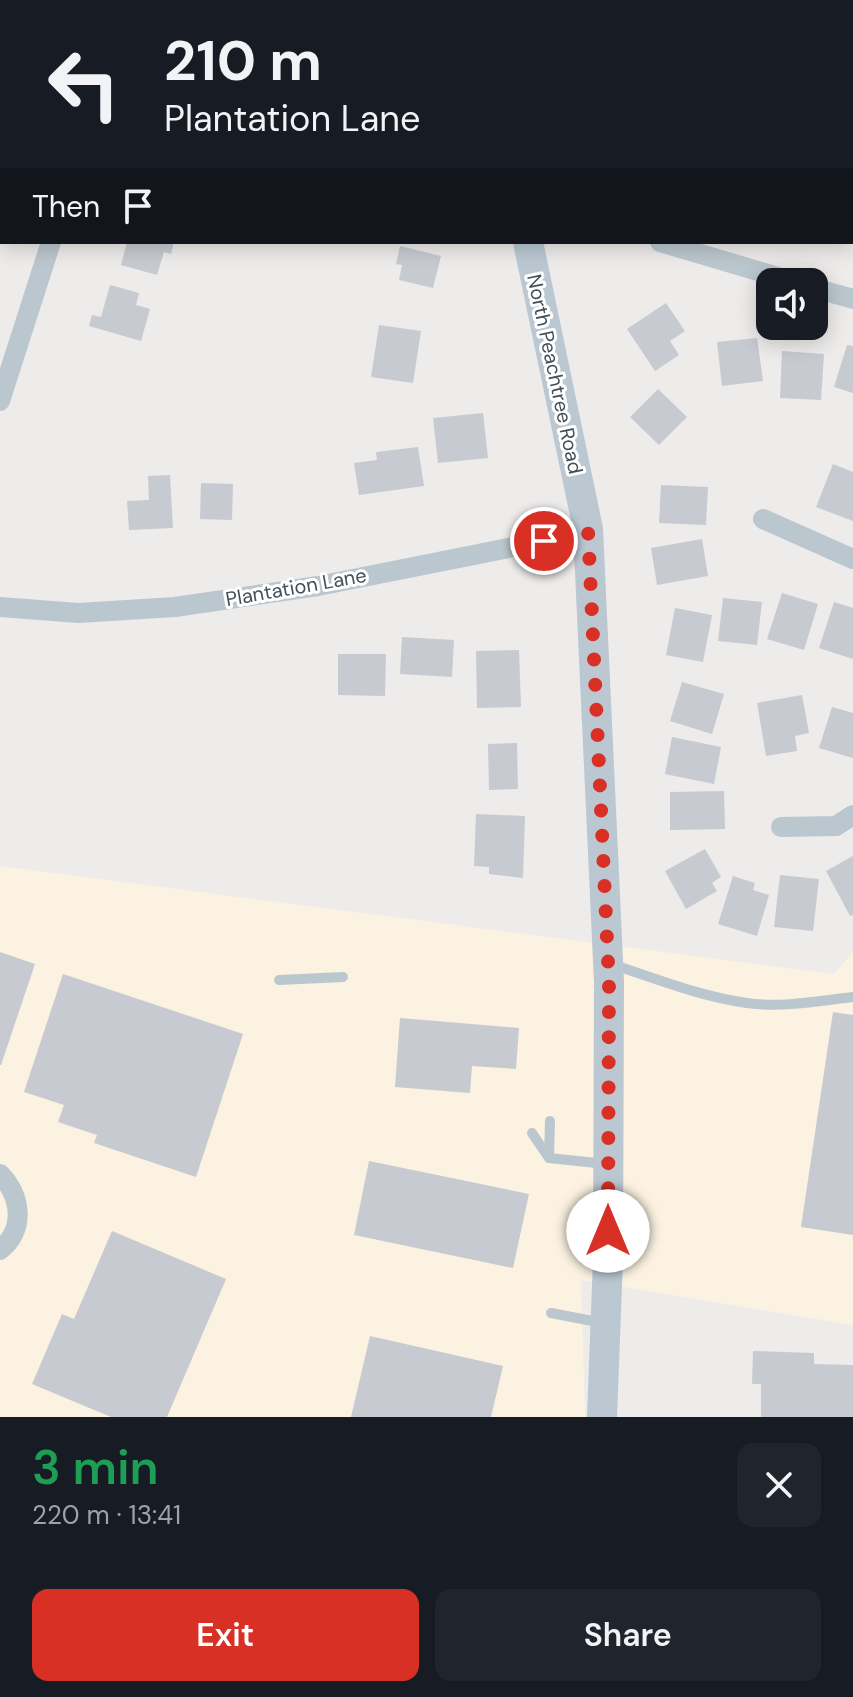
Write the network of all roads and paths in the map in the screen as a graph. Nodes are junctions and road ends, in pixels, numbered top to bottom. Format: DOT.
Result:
graph roads {
  1 [pos="50,244"];
  2 [pos="528,244"];
  3 [pos="667,244"];
  4 [pos="756,270"];
  5 [pos="828,292"];
  6 [pos="853,299"];
  7 [pos="0,401"];
  8 [pos="763,519"];
  9 [pos="588,529"];
  10 [pos="853,559"];
  11 [pos="0,607"];
  12 [pos="853,815"];
  13 [pos="781,827"];
  14 [pos="608,963"];
  15 [pos="343,977"];
  16 [pos="279,980"];
  17 [pos="853,997"];
  18 [pos="550,1121"];
  19 [pos="532,1133"];
  20 [pos="549,1158"];
  21 [pos="608,1165"];
  22 [pos="0,1174"];
  23 [pos="0,1250"];
  24 [pos="551,1313"];
  25 [pos="605,1323"];
  26 [pos="602,1417"];
  1 -- 7 [label="street"];
  2 -- 9 [label="street, North Peachtree Road"];
  3 -- 4 [label="street"];
  5 -- 6 [label="street"];
  8 -- 10 [label="street"];
  9 -- 11 [label="street, Plantation Lane"];
  9 -- 14 [label="street, North Peachtree Road"];
  12 -- 13 [label="street"];
  14 -- 17 [label="lane"];
  14 -- 21 [label="street, North Peachtree Road"];
  15 -- 16 [label="lane"];
  18 -- 20 [label="lane"];
  19 -- 20 [label="lane"];
  20 -- 21 [label="lane"];
  21 -- 25 [label="street, North Peachtree Road"];
  22 -- 23 [label="street"];
  24 -- 25 [label="lane"];
  25 -- 26 [label="street, North Peachtree Road"];
}
